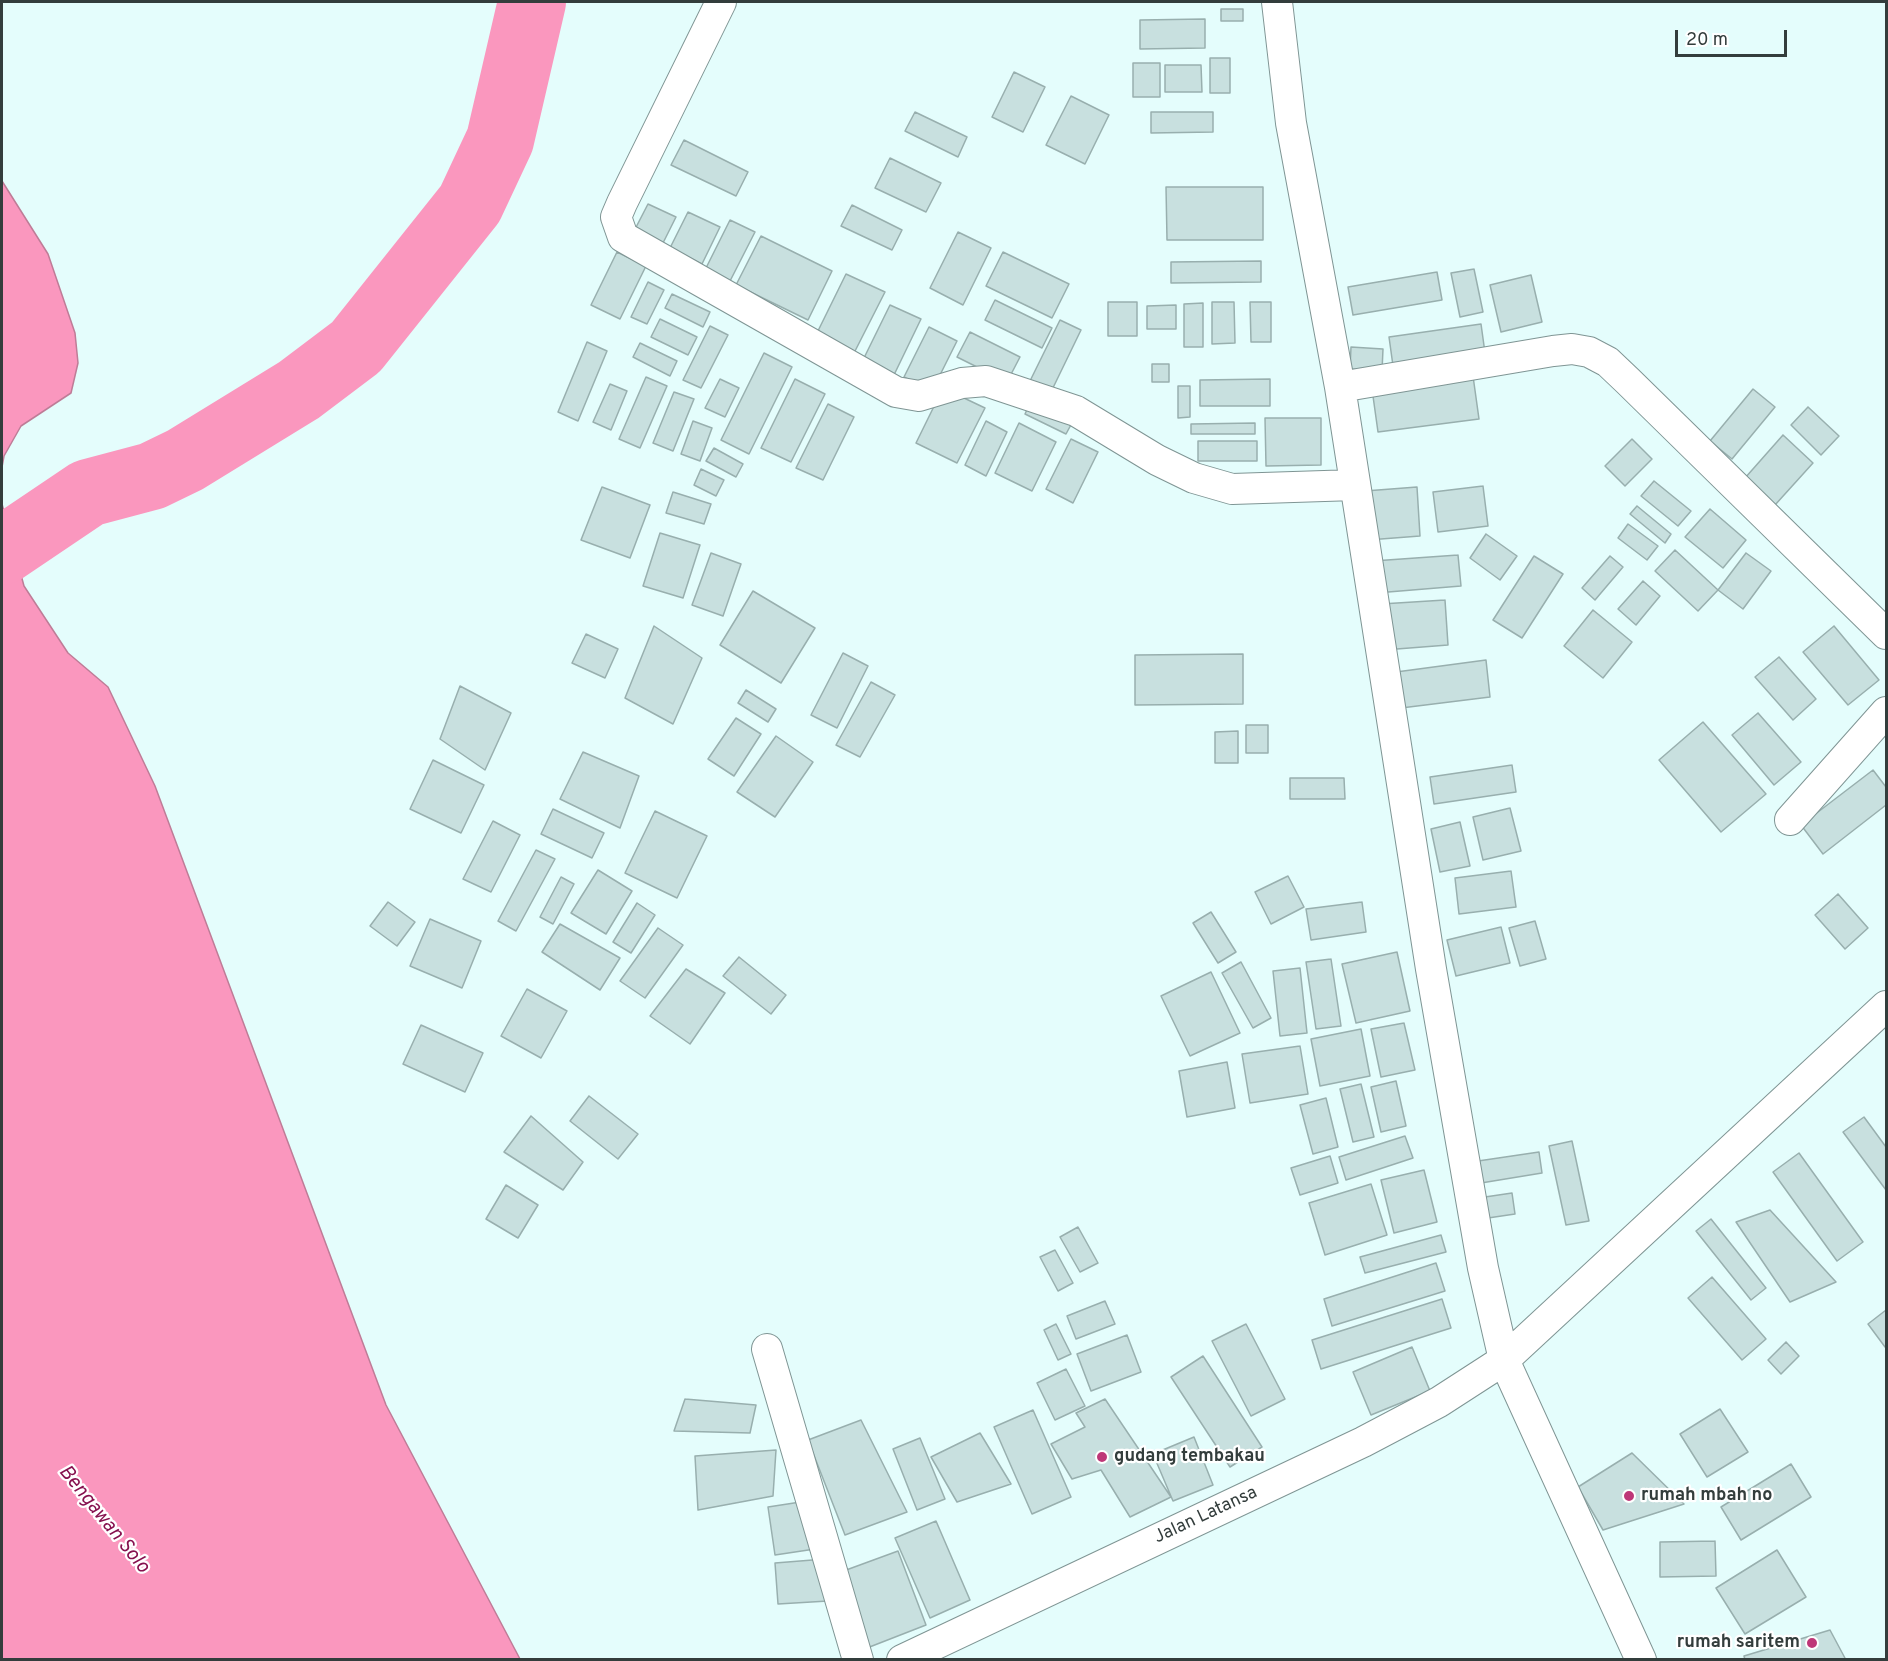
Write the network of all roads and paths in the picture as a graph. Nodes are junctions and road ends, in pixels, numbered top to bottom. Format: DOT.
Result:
graph roads {
  1 [pos="721,2"];
  2 [pos="1277,2"];
  3 [pos="1340,387"];
  4 [pos="1355,485"];
  5 [pos="1887,634"];
  6 [pos="1887,712"];
  7 [pos="1790,820"];
  8 [pos="1885,1010"];
  9 [pos="767,1349"];
  10 [pos="1504,1360"];
  11 [pos="858,1659"];
  12 [pos="902,1659"];
  13 [pos="1641,1659"];
  1 -- 4 [label="street"];
  2 -- 3 [label="street"];
  3 -- 4 [label="street"];
  3 -- 5 [label="street"];
  4 -- 10 [label="street"];
  6 -- 7 [label="street"];
  8 -- 10 [label="street, Jalan Latansa"];
  9 -- 11 [label="street"];
  10 -- 12 [label="street, Jalan Latansa"];
  10 -- 13 [label="street"];
}
